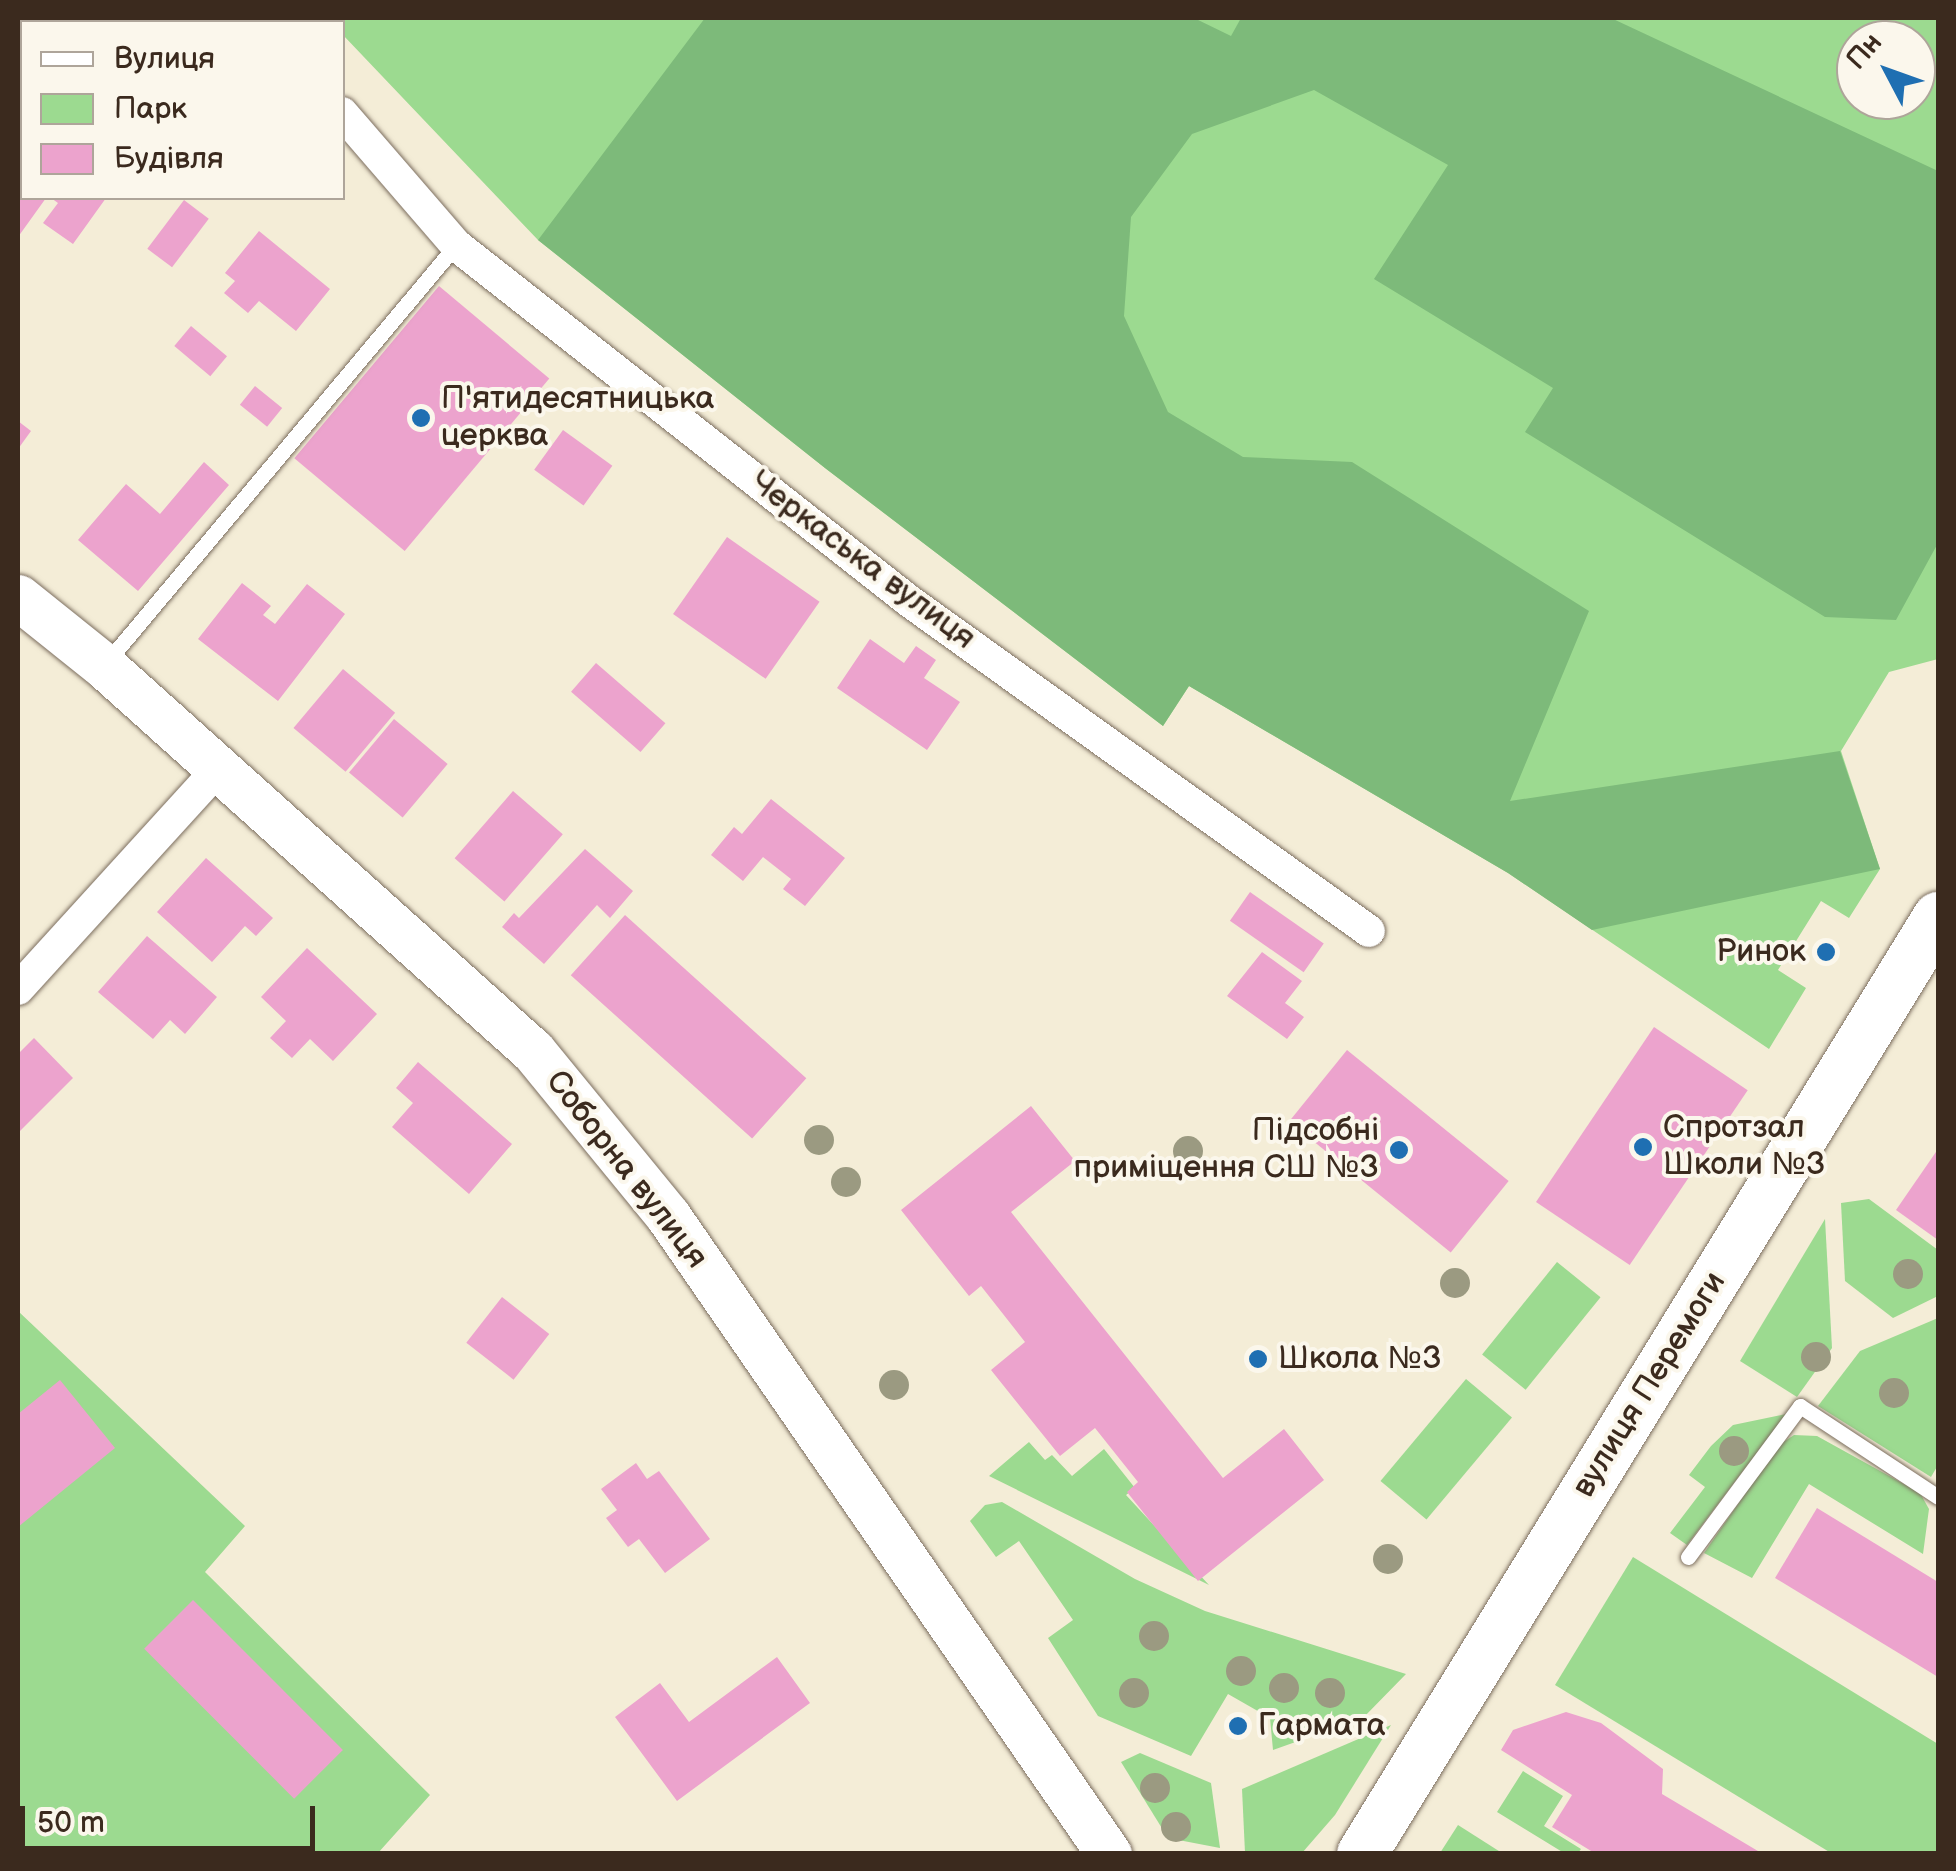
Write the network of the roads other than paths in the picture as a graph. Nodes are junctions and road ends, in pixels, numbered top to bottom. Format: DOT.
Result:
graph roads {
  1 [pos="345,116"];
  2 [pos="456,244"];
  3 [pos="18,598"];
  4 [pos="104,666"];
  5 [pos="219,768"];
  6 [pos="1938,917"];
  7 [pos="1370,931"];
  8 [pos="18,989"];
  9 [pos="1938,1496"];
  10 [pos="1688,1557"];
  11 [pos="1109,1854"];
  12 [pos="1362,1854"];
  1 -- 2 [label="street, Черкаська вулиця"];
  2 -- 4 [label="lane"];
  2 -- 7 [label="street, Черкаська вулиця"];
  3 -- 4 [label="main road, Соборна вулиця"];
  4 -- 5 [label="main road, Соборна вулиця"];
  5 -- 8 [label="street"];
  5 -- 11 [label="main road, Соборна вулиця"];
  6 -- 12 [label="main road, вулиця Перемоги"];
  9 -- 10 [label="lane"];
}
